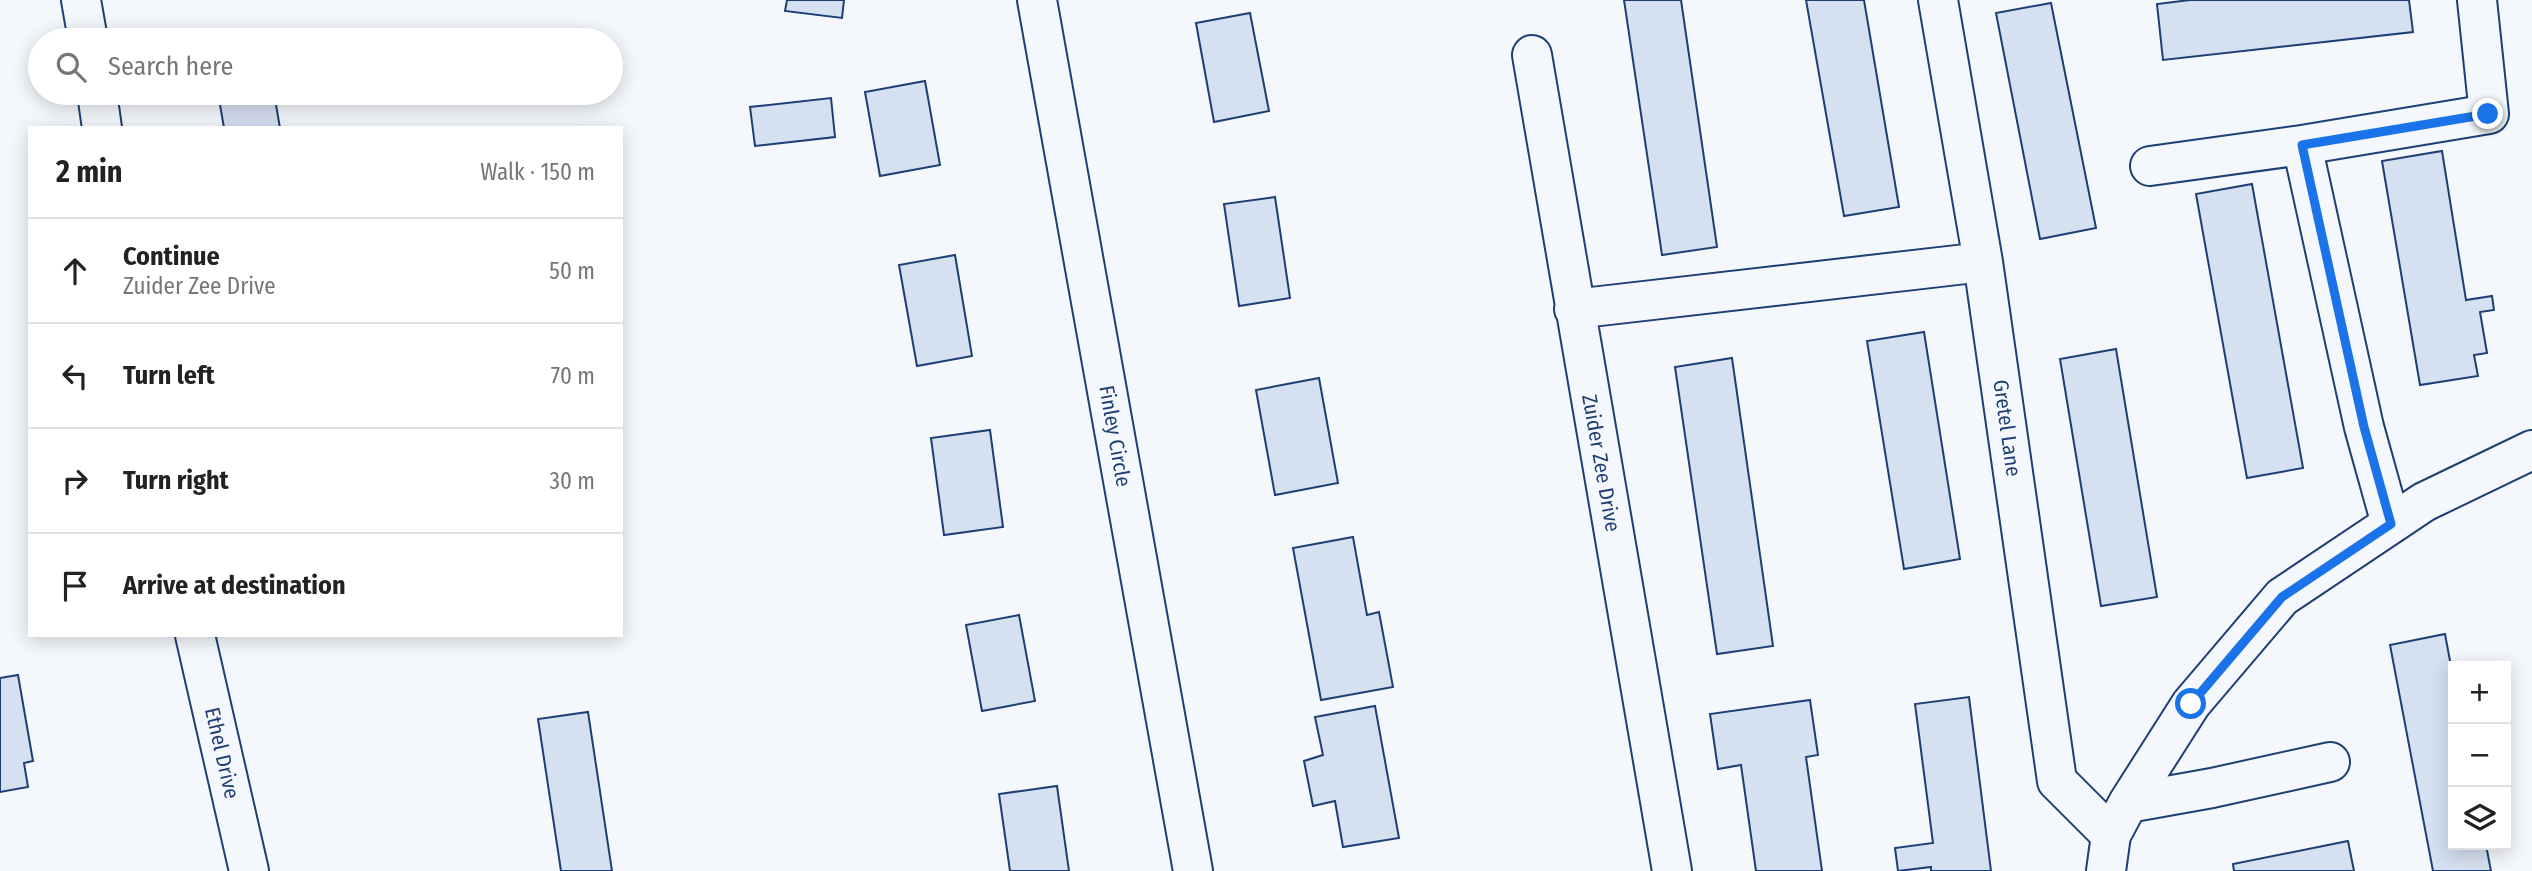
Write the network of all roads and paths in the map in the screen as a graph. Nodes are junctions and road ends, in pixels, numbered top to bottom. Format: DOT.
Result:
graph roads {
  1 [pos="81,0"];
  2 [pos="1037,0"];
  3 [pos="1938,0"];
  4 [pos="2477,0"];
  5 [pos="86,28"];
  6 [pos="1532,55"];
  7 [pos="99,105"];
  8 [pos="102,126"];
  9 [pos="2302,145"];
  10 [pos="2150,166"];
  11 [pos="1983,262"];
  12 [pos="1574,309"];
  13 [pos="2532,450"];
  14 [pos="2391,524"];
  15 [pos="195,637"];
  16 [pos="2330,762"];
  17 [pos="2115,836"];
  18 [pos="249,871"];
  19 [pos="1193,871"];
  20 [pos="1672,871"];
  1 -- 5 [label="street"];
  2 -- 19 [label="street, Finley Circle"];
  3 -- 11 [label="street, Gretel Lane"];
  4 -- 9 [label="street"];
  6 -- 12 [label="street, Zuider Zee Drive"];
  7 -- 8 [label="street"];
  9 -- 10 [label="street"];
  9 -- 14 [label="street"];
  11 -- 12 [label="street"];
  11 -- 17 [label="street, Gretel Lane"];
  12 -- 20 [label="street, Zuider Zee Drive"];
  13 -- 14 [label="street"];
  14 -- 17 [label="street"];
  15 -- 18 [label="street, Ethel Drive"];
  16 -- 17 [label="street"];
}
